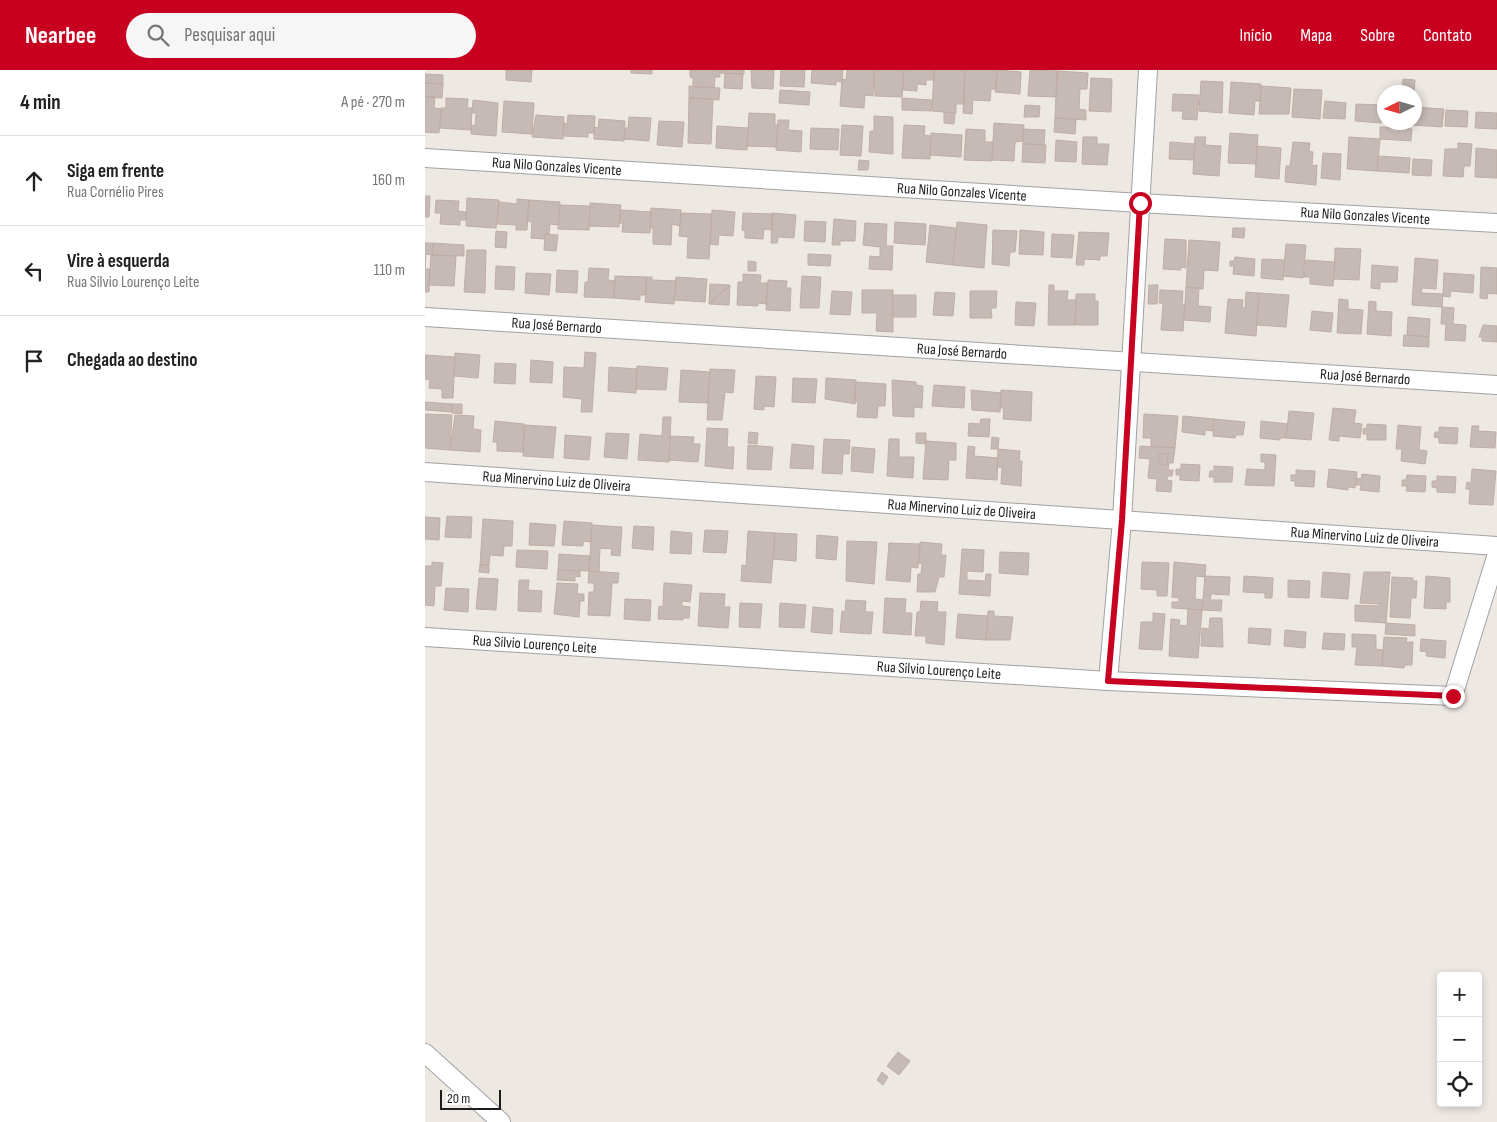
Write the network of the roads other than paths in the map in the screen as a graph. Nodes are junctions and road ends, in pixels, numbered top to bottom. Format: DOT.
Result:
graph roads {
  1 [pos="1148,70"];
  2 [pos="425,158"];
  3 [pos="1140,203"];
  4 [pos="1497,223"];
  5 [pos="425,317"];
  6 [pos="1132,361"];
  7 [pos="1497,385"];
  8 [pos="425,472"];
  9 [pos="1122,520"];
  10 [pos="1497,546"];
  11 [pos="1497,554"];
  12 [pos="425,637"];
  13 [pos="1108,681"];
  14 [pos="425,1053"];
  15 [pos="501,1122"];
  1 -- 3 [label="street"];
  2 -- 3 [label="street, Rua Nilo Gonzales Vicente"];
  3 -- 4 [label="street, Rua Nilo Gonzales Vicente"];
  3 -- 6 [label="street"];
  5 -- 6 [label="street, Rua José Bernardo"];
  6 -- 7 [label="street, Rua José Bernardo"];
  6 -- 9 [label="street"];
  8 -- 9 [label="street, Rua Minervino Luiz de Oliveira"];
  9 -- 10 [label="street, Rua Minervino Luiz de Oliveira"];
  9 -- 13 [label="street"];
  11 -- 13 [label="street, Rua Silvio Lourenço Leite"];
  12 -- 13 [label="street, Rua Silvio Lourenço Leite"];
  14 -- 15 [label="street"];
}
